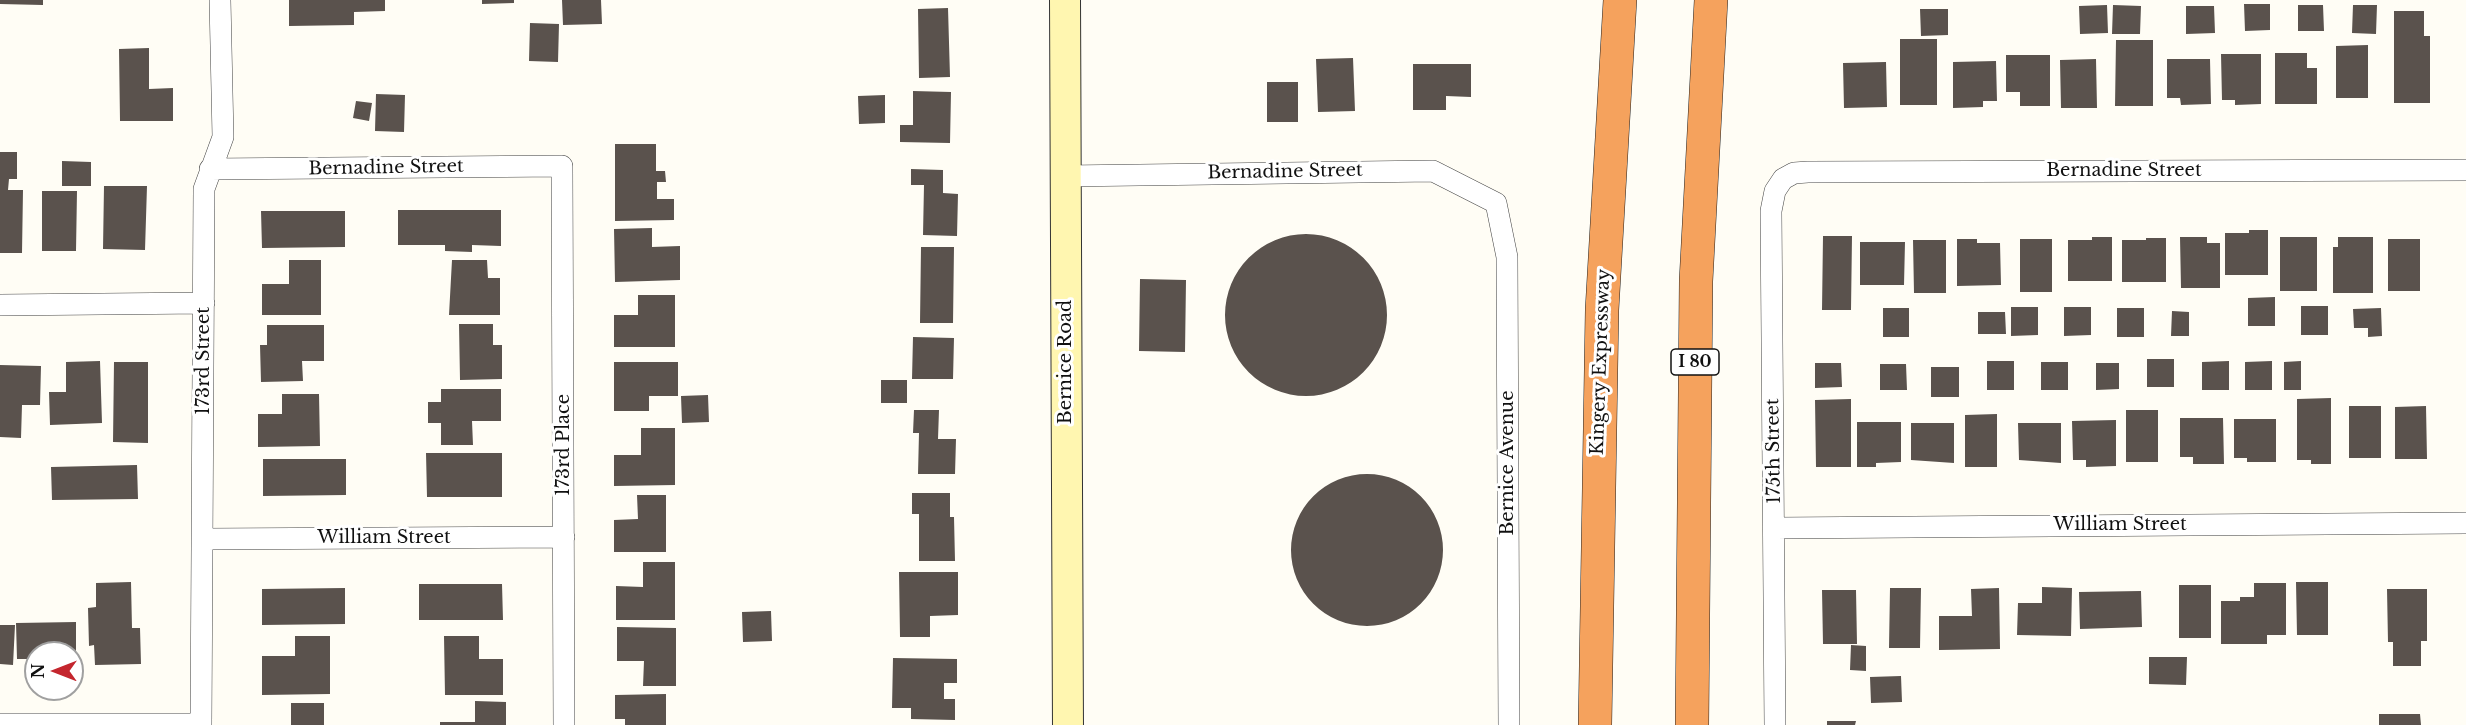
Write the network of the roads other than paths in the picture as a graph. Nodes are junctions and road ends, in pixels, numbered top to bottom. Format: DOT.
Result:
graph roads {
  1 [pos="220,0"];
  2 [pos="1065,0"];
  3 [pos="1620,0"];
  4 [pos="1711,0"];
  5 [pos="562,166"];
  6 [pos="210,169"];
  7 [pos="2466,170"];
  8 [pos="1066,176"];
  9 [pos="1783,179"];
  10 [pos="1496,202"];
  11 [pos="204,303"];
  12 [pos="0,305"];
  13 [pos="2466,523"];
  14 [pos="1775,528"];
  15 [pos="564,537"];
  16 [pos="204,539"];
  17 [pos="0,724"];
  18 [pos="201,724"];
  19 [pos="564,725"];
  20 [pos="1068,725"];
  21 [pos="1509,725"];
  22 [pos="1595,725"];
  23 [pos="1692,725"];
  24 [pos="1775,725"];
  1 -- 6 [label="street, 173rd Street"];
  2 -- 8 [label="street, Bernice Road"];
  3 -- 22 [label="highway, Kingery Expressway"];
  4 -- 23 [label="highway, I 80"];
  5 -- 6 [label="street, Bernadine Street"];
  5 -- 15 [label="street, 173rd Place"];
  6 -- 11 [label="street, 173rd Street"];
  7 -- 9 [label="street, Bernadine Street"];
  8 -- 10 [label="street, Bernadine Street"];
  8 -- 20 [label="street, Bernice Road"];
  9 -- 14 [label="street, 175th Street"];
  10 -- 21 [label="street, Bernice Avenue"];
  11 -- 12 [label="street"];
  11 -- 16 [label="street, 173rd Street"];
  13 -- 14 [label="street, William Street"];
  14 -- 24 [label="street, 175th Street"];
  15 -- 16 [label="street, William Street"];
  15 -- 19 [label="street, 173rd Place"];
  16 -- 18 [label="street, 173rd Street"];
  17 -- 18 [label="street"];
}
